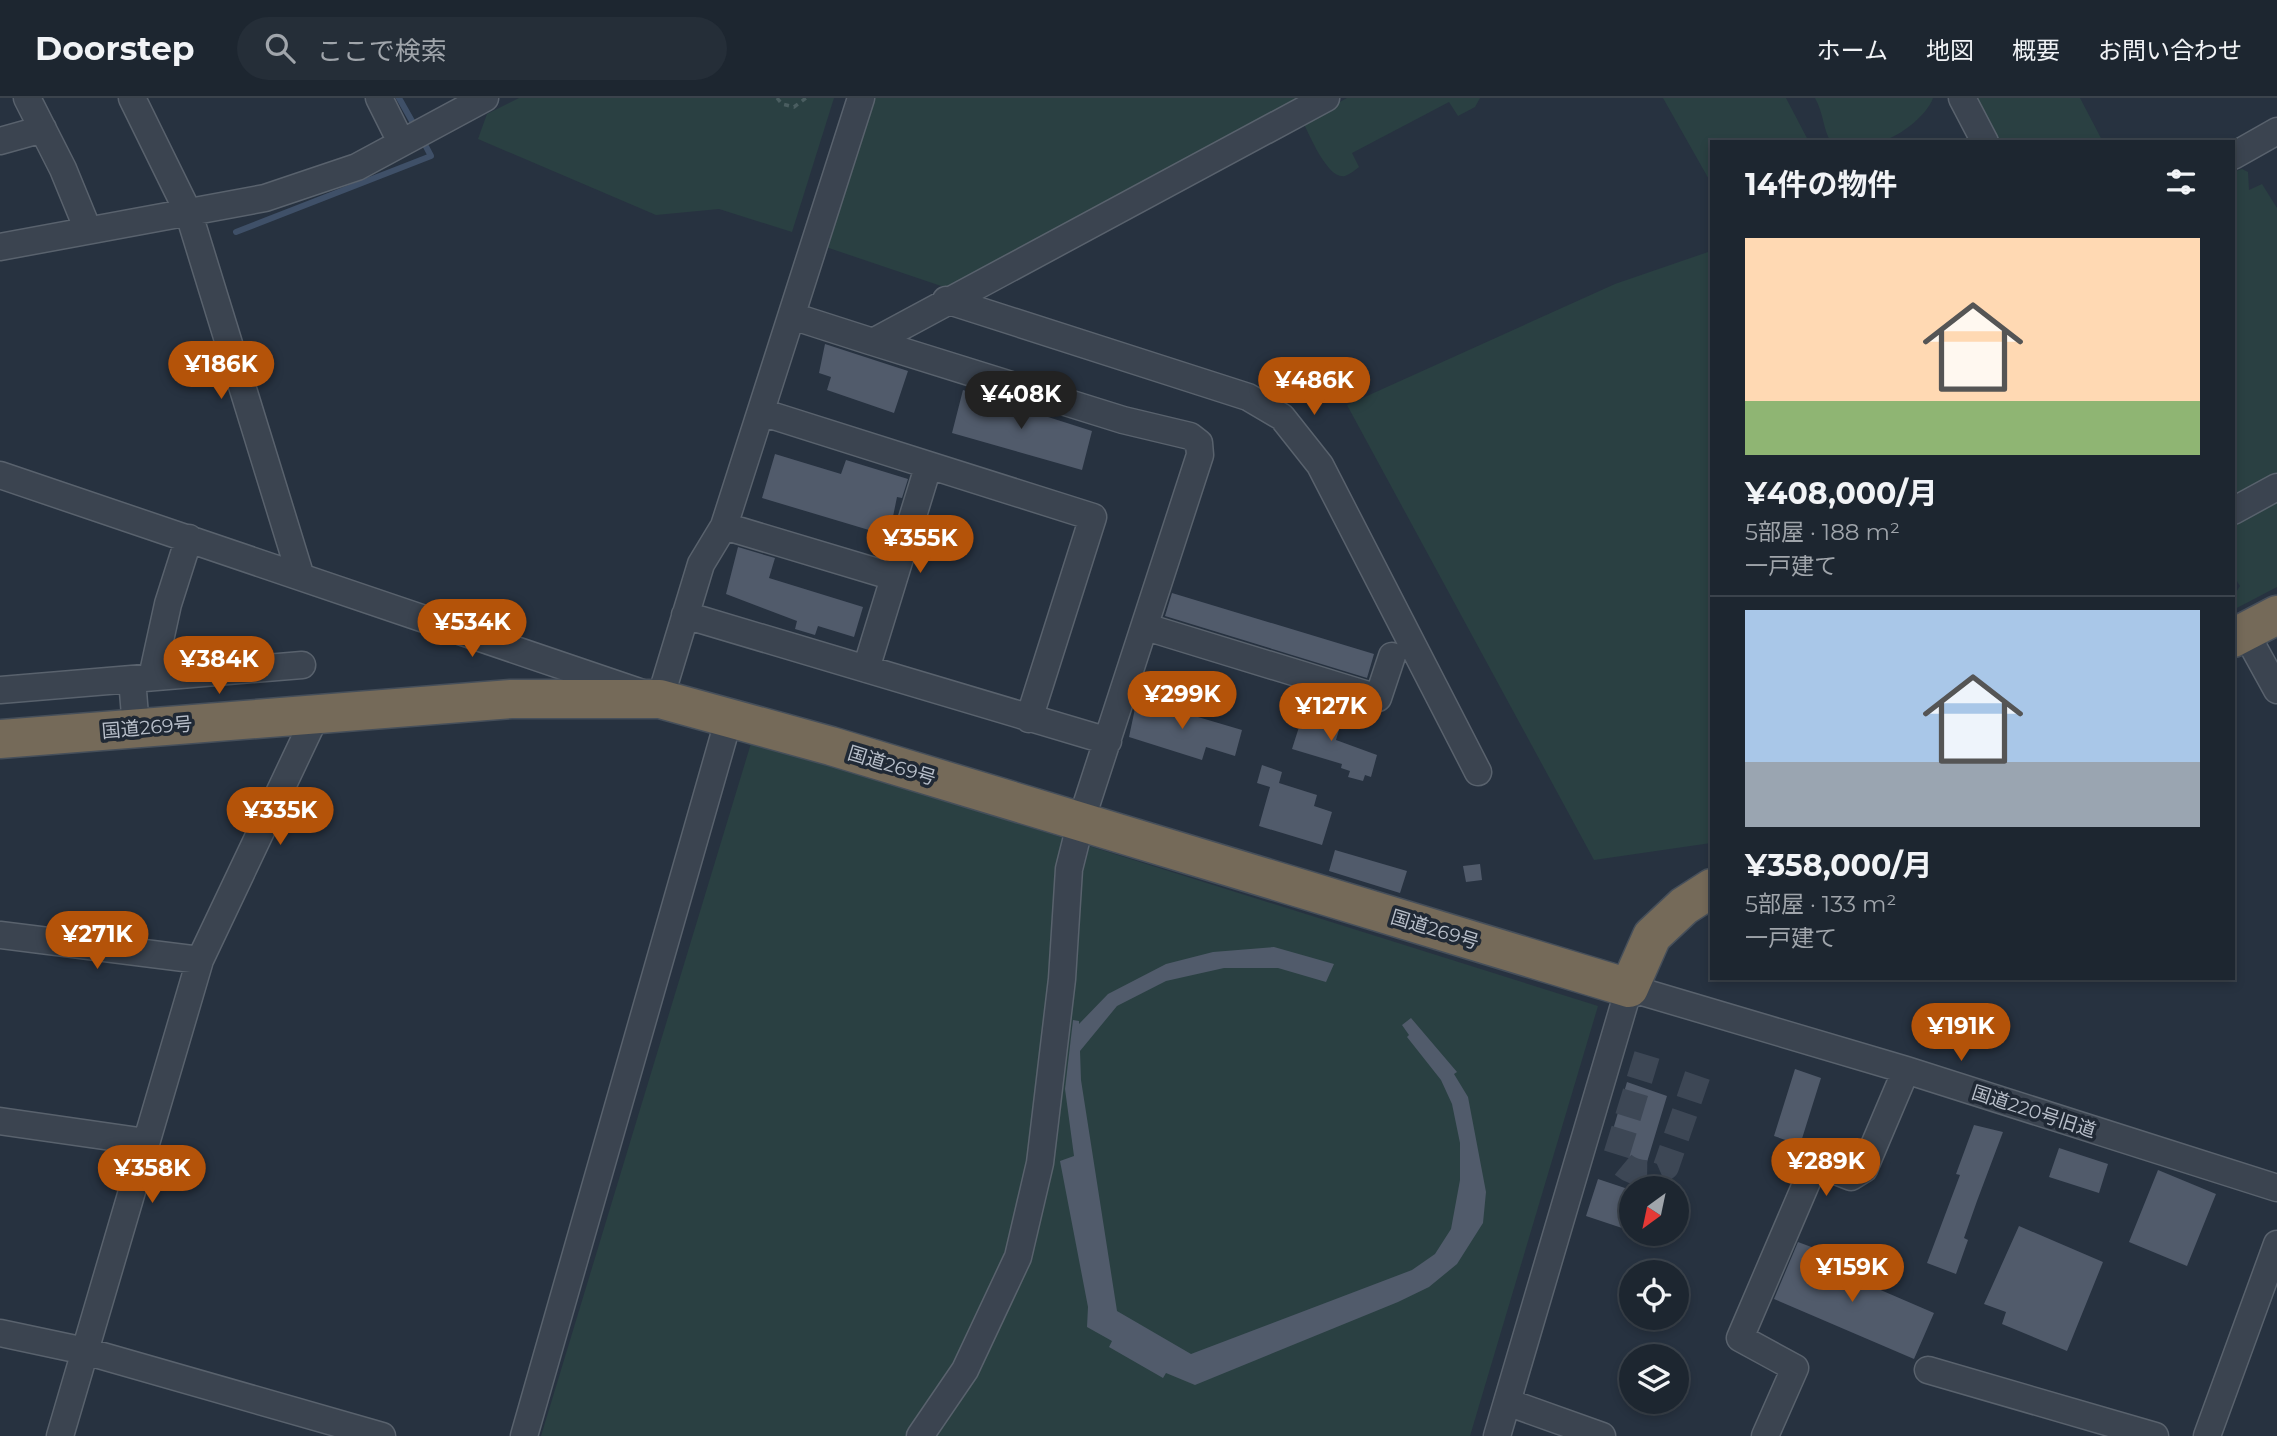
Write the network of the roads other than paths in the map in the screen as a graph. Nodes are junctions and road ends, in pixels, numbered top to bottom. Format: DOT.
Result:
graph roads {
  1 [pos="27,98"];
  2 [pos="132,98"];
  3 [pos="379,98"];
  4 [pos="485,98"];
  5 [pos="861,98"];
  6 [pos="1326,98"];
  7 [pos="1962,98"];
  8 [pos="43,129"];
  9 [pos="2277,131"];
  10 [pos="412,136"];
  11 [pos="1984,140"];
  12 [pos="0,141"];
  13 [pos="2235,155"];
  14 [pos="189,214"];
  15 [pos="88,230"];
  16 [pos="0,247"];
  17 [pos="946,300"];
  18 [pos="792,316"];
  19 [pos="873,342"];
  20 [pos="761,412"];
  21 [pos="928,467"];
  22 [pos="0,475"];
  23 [pos="2277,487"];
  24 [pos="2235,510"];
  25 [pos="724,526"];
  26 [pos="189,538"];
  27 [pos="300,574"];
  28 [pos="894,577"];
  29 [pos="685,615"];
  30 [pos="1146,627"];
  31 [pos="2252,628"];
  32 [pos="1392,656"];
  33 [pos="302,665"];
  34 [pos="866,669"];
  35 [pos="142,678"];
  36 [pos="0,690"];
  37 [pos="2277,690"];
  38 [pos="660,699"];
  39 [pos="317,713"];
  40 [pos="729,718"];
  41 [pos="1029,719"];
  42 [pos="136,728"];
  43 [pos="0,739"];
  44 [pos="1108,741"];
  45 [pos="1478,772"];
  46 [pos="1081,821"];
  47 [pos="1710,889"];
  48 [pos="0,935"];
  49 [pos="200,960"];
  50 [pos="1629,988"];
  51 [pos="1906,1070"];
  52 [pos="0,1121"];
  53 [pos="146,1142"];
  54 [pos="2277,1188"];
  55 [pos="2277,1244"];
  56 [pos="0,1333"];
  57 [pos="85,1351"];
  58 [pos="1928,1370"];
  59 [pos="1507,1402"];
  60 [pos="60,1436"];
  61 [pos="382,1436"];
  62 [pos="524,1436"];
  63 [pos="920,1436"];
  64 [pos="1497,1436"];
  65 [pos="1602,1436"];
  66 [pos="1765,1436"];
  67 [pos="2155,1436"];
  68 [pos="2207,1436"];
  1 -- 8 [label="street"];
  2 -- 14 [label="street"];
  3 -- 10 [label="street"];
  4 -- 10 [label="street"];
  5 -- 18 [label="street"];
  6 -- 17 [label="street"];
  7 -- 11 [label="street"];
  8 -- 12 [label="street"];
  8 -- 15 [label="street"];
  9 -- 13 [label="street"];
  10 -- 14 [label="street"];
  14 -- 15 [label="street"];
  14 -- 27 [label="street"];
  15 -- 16 [label="street"];
  17 -- 19 [label="street"];
  17 -- 45 [label="street"];
  18 -- 19 [label="street"];
  18 -- 20 [label="street"];
  19 -- 30 [label="street"];
  20 -- 21 [label="street"];
  20 -- 25 [label="street"];
  21 -- 28 [label="street"];
  21 -- 41 [label="street"];
  22 -- 26 [label="street"];
  23 -- 24 [label="street"];
  25 -- 28 [label="street"];
  25 -- 29 [label="street"];
  26 -- 27 [label="street"];
  26 -- 35 [label="street"];
  27 -- 38 [label="street"];
  28 -- 34 [label="street"];
  29 -- 34 [label="street"];
  29 -- 38 [label="street"];
  30 -- 32 [label="street"];
  30 -- 44 [label="street"];
  31 -- 37 [label="street"];
  33 -- 35 [label="street"];
  34 -- 41 [label="street"];
  35 -- 36 [label="street"];
  35 -- 42 [label="street"];
  38 -- 39 [label="highway, 国道269号"];
  38 -- 40 [label="highway, 国道269号"];
  39 -- 42 [label="highway, 国道269号"];
  39 -- 49 [label="street"];
  40 -- 46 [label="highway, 国道269号"];
  40 -- 62 [label="street"];
  41 -- 44 [label="street"];
  42 -- 43 [label="highway, 国道269号"];
  44 -- 46 [label="street"];
  46 -- 50 [label="highway, 国道269号"];
  46 -- 63 [label="street"];
  47 -- 50 [label="highway"];
  48 -- 49 [label="street"];
  49 -- 53 [label="street"];
  50 -- 51 [label="street, 国道220号旧道"];
  50 -- 59 [label="street"];
  51 -- 54 [label="street, 国道220号旧道"];
  51 -- 66 [label="street"];
  52 -- 53 [label="street"];
  53 -- 57 [label="street"];
  55 -- 68 [label="street"];
  56 -- 57 [label="street"];
  57 -- 60 [label="street"];
  57 -- 61 [label="street"];
  58 -- 67 [label="street"];
  59 -- 64 [label="street"];
  59 -- 65 [label="street"];
}
